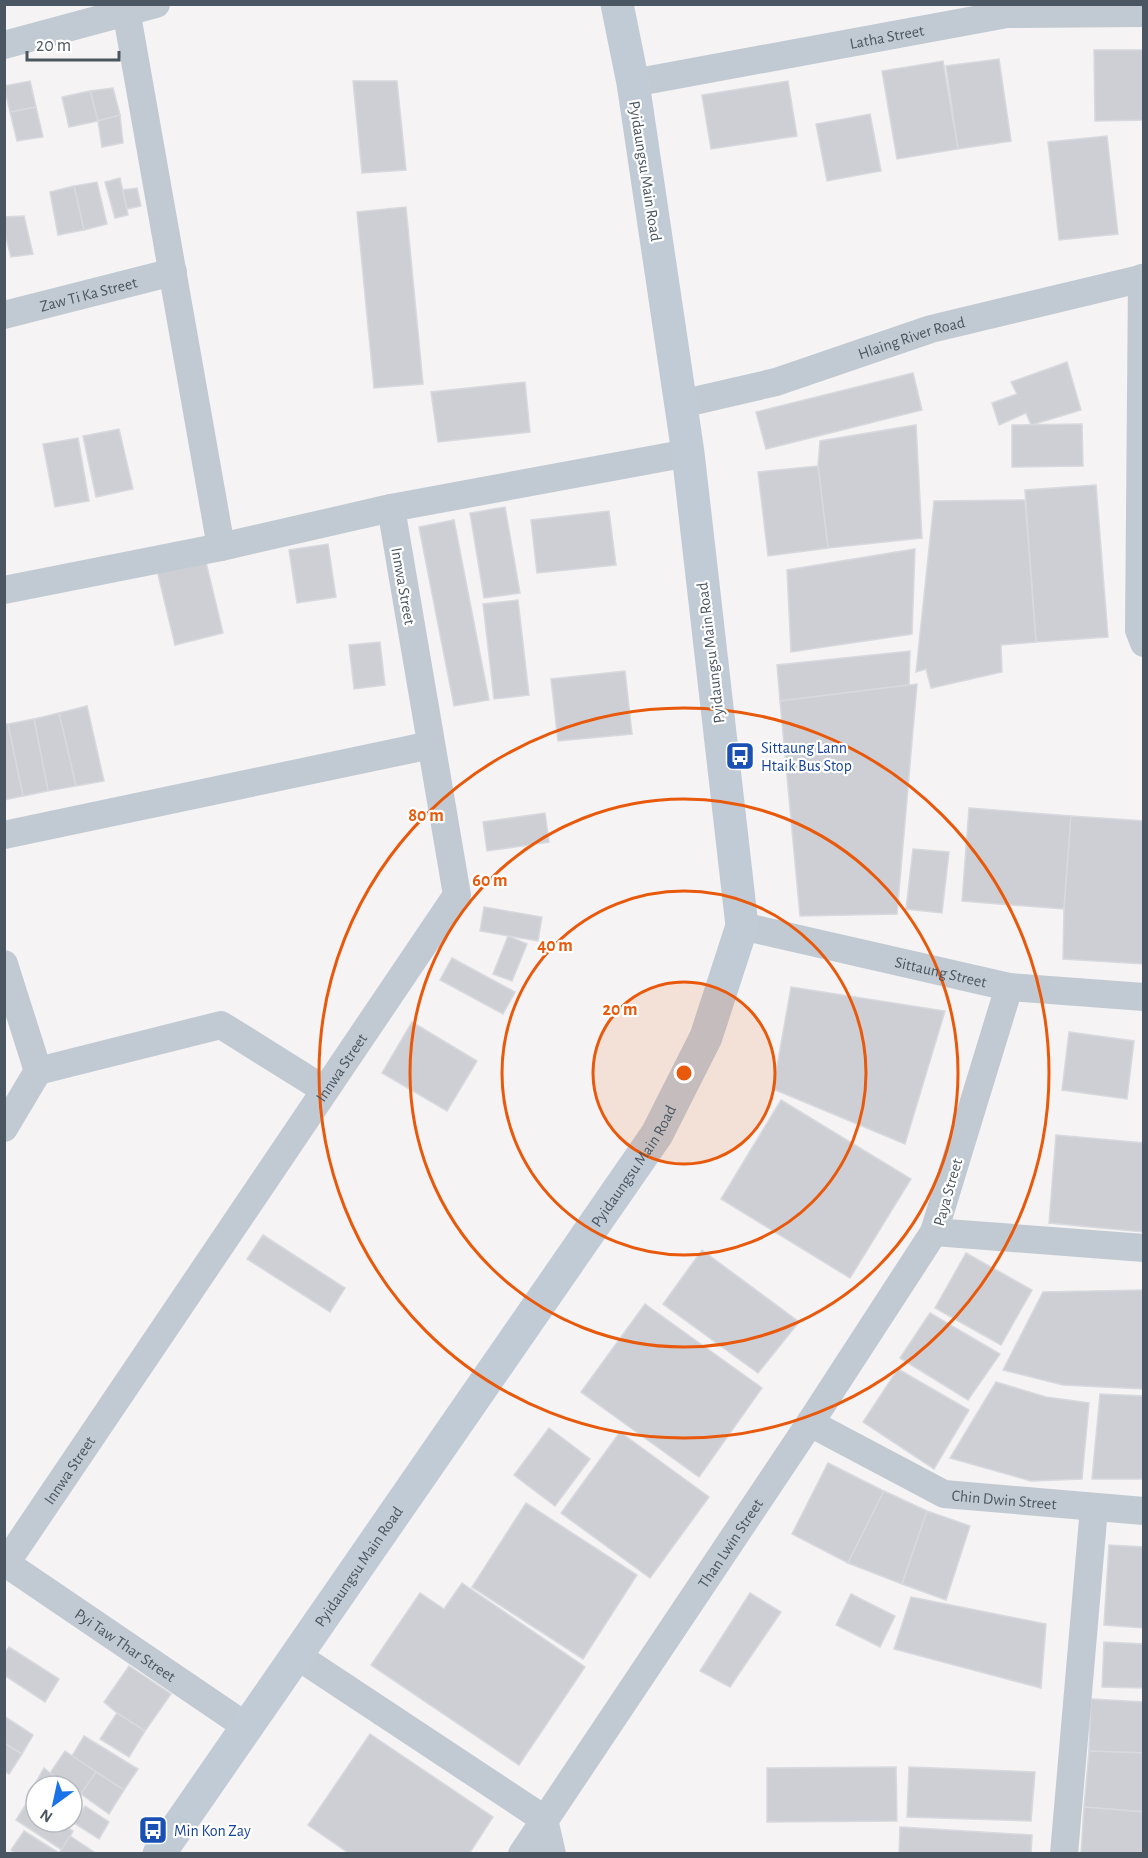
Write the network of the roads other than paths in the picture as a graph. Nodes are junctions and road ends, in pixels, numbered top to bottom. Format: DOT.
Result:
graph roads {
  1 [pos="156,4"];
  2 [pos="617,4"];
  3 [pos="126,8"];
  4 [pos="1143,13"];
  5 [pos="4,45"];
  6 [pos="633,83"];
  7 [pos="173,272"];
  8 [pos="1143,278"];
  9 [pos="4,315"];
  10 [pos="681,404"];
  11 [pos="687,453"];
  12 [pos="391,508"];
  13 [pos="221,547"];
  14 [pos="4,590"];
  15 [pos="1143,643"];
  16 [pos="431,745"];
  17 [pos="4,835"];
  18 [pos="742,926"];
  19 [pos="4,964"];
  20 [pos="1009,987"];
  21 [pos="1143,997"];
  22 [pos="38,1071"];
  23 [pos="325,1090"];
  24 [pos="4,1128"];
  25 [pos="934,1232"];
  26 [pos="1143,1248"];
  27 [pos="810,1423"];
  28 [pos="1094,1508"];
  29 [pos="1143,1511"];
  30 [pos="5,1564"];
  31 [pos="296,1655"];
  32 [pos="247,1727"];
  33 [pos="544,1820"];
  34 [pos="159,1854"];
  35 [pos="522,1854"];
  36 [pos="552,1854"];
  37 [pos="1065,1854"];
  1 -- 3 [label="street"];
  2 -- 6 [label="main road, Pyidaungsu Main Road"];
  3 -- 5 [label="street"];
  3 -- 7 [label="street"];
  4 -- 6 [label="street, Latha Street"];
  6 -- 10 [label="main road, Pyidaungsu Main Road"];
  7 -- 9 [label="street, Zaw Ti Ka Street"];
  7 -- 13 [label="street"];
  8 -- 10 [label="street, Hlaing River Road"];
  8 -- 15 [label="street"];
  10 -- 11 [label="main road, Pyidaungsu Main Road"];
  11 -- 12 [label="street"];
  11 -- 18 [label="main road, Pyidaungsu Main Road"];
  12 -- 13 [label="street"];
  12 -- 16 [label="street, Innwa Street"];
  13 -- 14 [label="street"];
  16 -- 17 [label="street"];
  16 -- 23 [label="street, Innwa Street"];
  18 -- 20 [label="street, Sittaung Street"];
  18 -- 31 [label="main road, Pyidaungsu Main Road"];
  19 -- 22 [label="street"];
  20 -- 21 [label="street, Sittaung Street"];
  20 -- 25 [label="street, Paya Street"];
  22 -- 23 [label="street"];
  22 -- 24 [label="street"];
  23 -- 30 [label="street, Innwa Street"];
  25 -- 26 [label="street, Paya Street"];
  25 -- 27 [label="street, Than Lwin Street"];
  27 -- 28 [label="street, Chin Dwin Street"];
  27 -- 33 [label="street, Than Lwin Street"];
  28 -- 29 [label="street, Chin Dwin Street"];
  28 -- 37 [label="street"];
  30 -- 32 [label="street, Pyi Taw Thar Street"];
  31 -- 32 [label="main road, Pyidaungsu Main Road"];
  31 -- 33 [label="street"];
  32 -- 34 [label="main road, Pyidaungsu Main Road"];
  33 -- 35 [label="street, Than Lwin Street"];
  33 -- 36 [label="street"];
}
